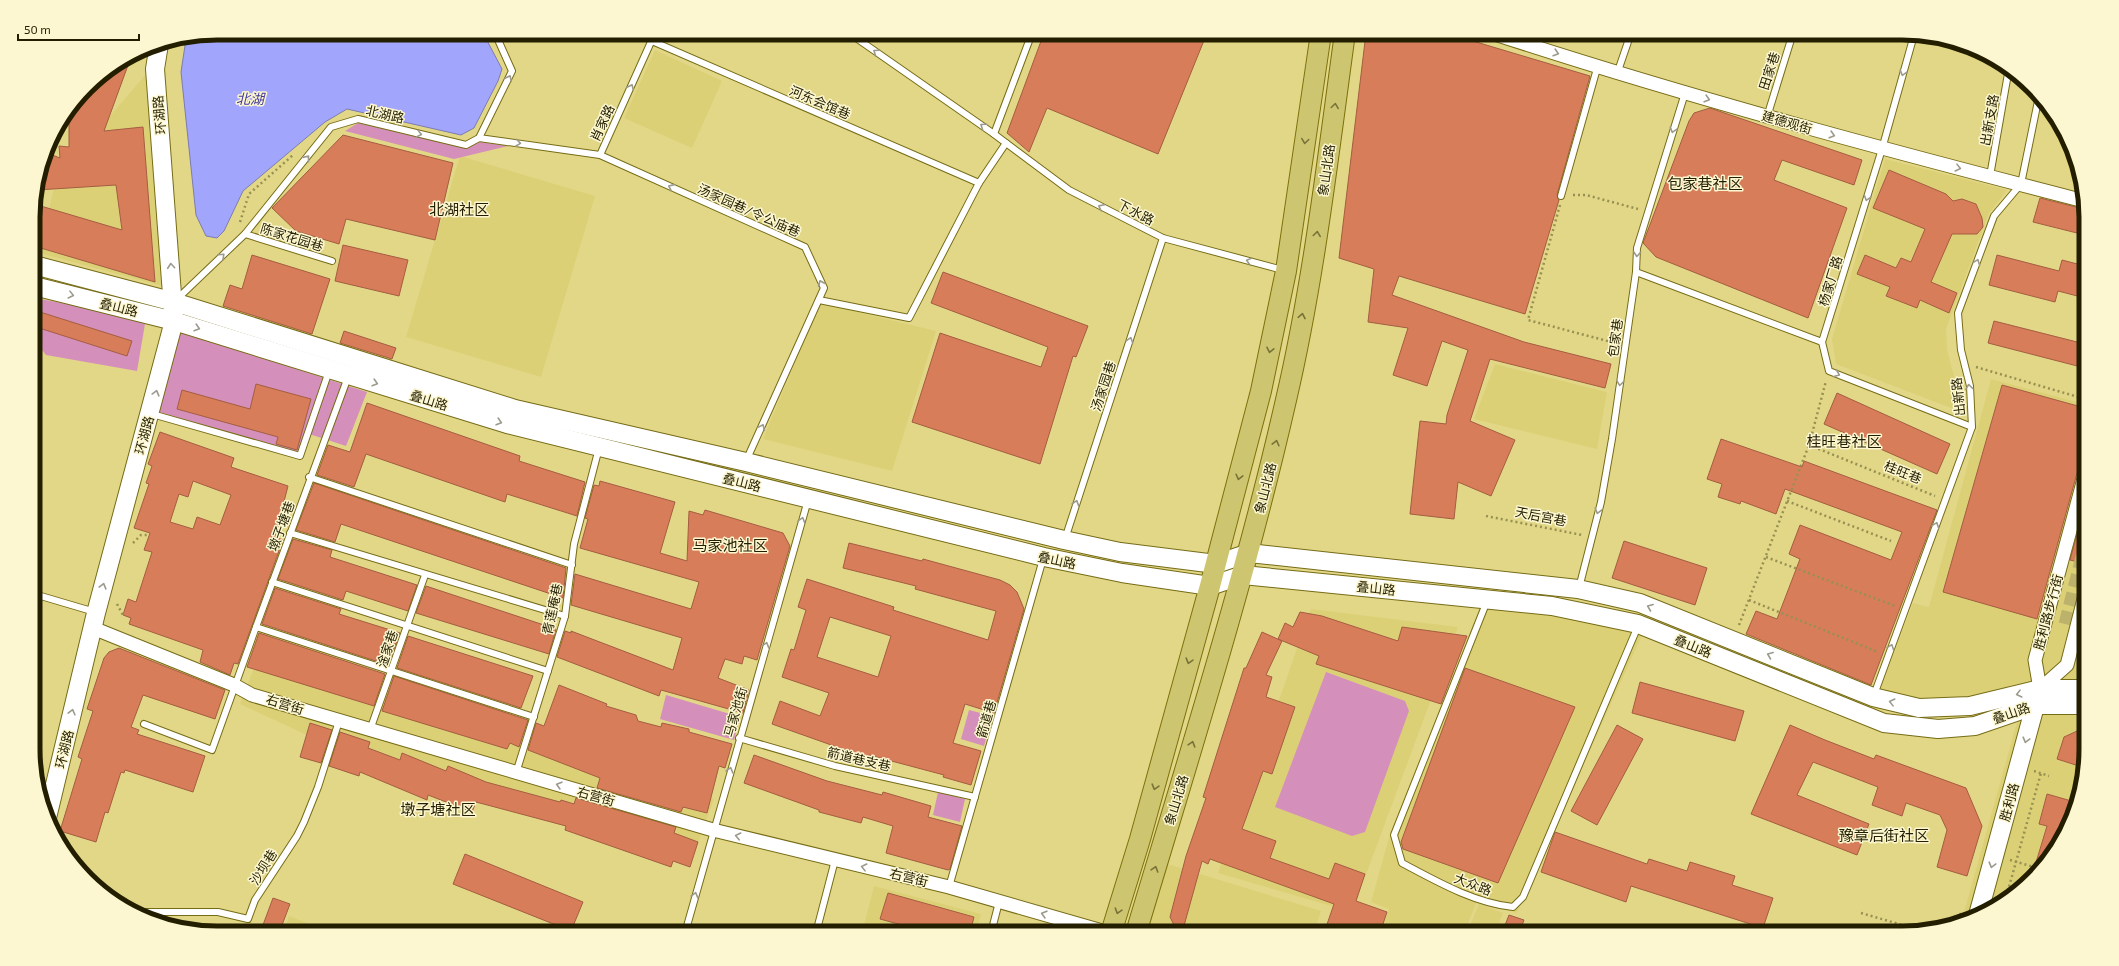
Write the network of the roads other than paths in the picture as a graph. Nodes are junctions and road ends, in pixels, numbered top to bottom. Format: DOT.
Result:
graph roads {
  1 [pos="497,40"];
  2 [pos="859,40"];
  3 [pos="1029,40"];
  4 [pos="1320,40"];
  5 [pos="1344,40"];
  6 [pos="1527,40"];
  7 [pos="1629,40"];
  8 [pos="1791,40"];
  9 [pos="1913,40"];
  10 [pos="652,41"];
  11 [pos="158,50"];
  12 [pos="1598,66"];
  13 [pos="1618,71"];
  14 [pos="2008,75"];
  15 [pos="1685,93"];
  16 [pos="2038,103"];
  17 [pos="1767,116"];
  18 [pos="994,134"];
  19 [pos="479,138"];
  20 [pos="1006,143"];
  21 [pos="1882,149"];
  22 [pos="600,155"];
  23 [pos="1990,176"];
  24 [pos="979,183"];
  25 [pos="2021,184"];
  26 [pos="1564,198"];
  27 [pos="2078,199"];
  28 [pos="245,234"];
  29 [pos="1163,238"];
  30 [pos="332,261"];
  31 [pos="40,267"];
  32 [pos="1286,271"];
  33 [pos="1636,272"];
  34 [pos="40,288"];
  35 [pos="819,300"];
  36 [pos="174,302"];
  37 [pos="174,321"];
  38 [pos="1822,342"];
  39 [pos="329,370"];
  40 [pos="349,376"];
  41 [pos="150,413"];
  42 [pos="1972,427"];
  43 [pos="600,447"];
  44 [pos="746,462"];
  45 [pos="310,478"];
  46 [pos="2079,497"];
  47 [pos="808,498"];
  48 [pos="290,533"];
  49 [pos="1064,540"];
  50 [pos="1249,552"];
  51 [pos="1044,557"];
  52 [pos="1216,564"];
  53 [pos="572,565"];
  54 [pos="425,575"];
  55 [pos="1243,575"];
  56 [pos="272,582"];
  57 [pos="1210,586"];
  58 [pos="1578,589"];
  59 [pos="40,597"];
  60 [pos="1487,599"];
  61 [pos="565,616"];
  62 [pos="2079,617"];
  63 [pos="94,620"];
  64 [pos="1638,624"];
  65 [pos="407,626"];
  66 [pos="256,627"];
  67 [pos="391,670"];
  68 [pos="548,671"];
  69 [pos="234,685"];
  70 [pos="2079,691"];
  71 [pos="1873,697"];
  72 [pos="2038,697"];
  73 [pos="2079,704"];
  74 [pos="534,717"];
  75 [pos="339,721"];
  76 [pos="144,724"];
  77 [pos="370,730"];
  78 [pos="739,738"];
  79 [pos="516,773"];
  80 [pos="975,797"];
  81 [pos="50,807"];
  82 [pos="713,830"];
  83 [pos="835,860"];
  84 [pos="949,887"];
  85 [pos="999,902"];
  86 [pos="1980,908"];
  87 [pos="147,912"];
  88 [pos="687,926"];
  89 [pos="818,926"];
  90 [pos="993,926"];
  91 [pos="1085,926"];
  92 [pos="1112,926"];
  93 [pos="1138,926"];
  19 -- 1 [label="lane, one-way"];
  18 -- 2 [label="lane, 下水路, one-way"];
  3 -- 18 [label="lane"];
  4 -- 32 [label="main road, 象山北路, one-way"];
  50 -- 5 [label="main road, 象山北路, one-way"];
  6 -- 12 [label="street, 建德观街, one-way"];
  7 -- 13 [label="lane"];
  8 -- 17 [label="lane, 田家巷"];
  9 -- 21 [label="lane, 杨家厂路, one-way"];
  22 -- 10 [label="lane, 肖家路, one-way"];
  10 -- 24 [label="lane, 河东会馆巷"];
  36 -- 11 [label="main road, 环湖路, one-way"];
  12 -- 13 [label="street, 建德观街"];
  12 -- 26 [label="lane"];
  13 -- 15 [label="street, 建德观街"];
  14 -- 23 [label="lane, 出新支路"];
  15 -- 17 [label="street, 建德观街, one-way"];
  15 -- 33 [label="lane, 包家巷, one-way"];
  16 -- 25 [label="lane, 出新路"];
  17 -- 21 [label="street, 建德观街, one-way"];
  18 -- 20 [label="lane, 下水路"];
  19 -- 22 [label="lane, 肖家路, one-way"];
  28 -- 19 [label="lane, 北湖路, one-way"];
  20 -- 24 [label="lane"];
  29 -- 20 [label="lane, 下水路, one-way"];
  21 -- 23 [label="street, 建德观街, one-way"];
  21 -- 38 [label="lane, 杨家厂路, one-way"];
  35 -- 22 [label="lane, 汤家园巷/令公庙巷, one-way"];
  23 -- 25 [label="street, 建德观街"];
  24 -- 35 [label="lane"];
  25 -- 27 [label="street, 建德观街"];
  42 -- 25 [label="lane, 出新路, one-way"];
  28 -- 30 [label="lane, 陈家花园巷"];
  36 -- 28 [label="lane, 北湖路, one-way"];
  32 -- 29 [label="lane, 下水路, one-way"];
  49 -- 29 [label="lane, 汤家园巷, one-way"];
  31 -- 36 [label="main road, 叠山路"];
  32 -- 52 [label="main road, 象山北路, one-way"];
  33 -- 38 [label="lane"];
  33 -- 58 [label="lane, 包家巷, one-way"];
  34 -- 37 [label="main road, 叠山路, one-way"];
  44 -- 35 [label="lane, 汤家园巷/令公庙巷, one-way"];
  36 -- 37 [label="main road, 环湖路"];
  36 -- 44 [label="main road, 叠山路"];
  37 -- 39 [label="main road, 叠山路, one-way"];
  41 -- 37 [label="main road, 环湖路, one-way"];
  38 -- 42 [label="lane, one-way"];
  39 -- 40 [label="main road, 叠山路"];
  39 -- 41 [label="lane"];
  40 -- 43 [label="main road, 叠山路, one-way"];
  40 -- 45 [label="lane, 墩子塘巷"];
  63 -- 41 [label="main road, 环湖路, one-way"];
  71 -- 42 [label="lane, 出新路, one-way"];
  43 -- 47 [label="main road, 叠山路"];
  43 -- 53 [label="lane, 青莲庵巷"];
  44 -- 49 [label="main road, 叠山路"];
  45 -- 48 [label="lane, 墩子塘巷"];
  45 -- 53 [label="lane"];
  46 -- 72 [label="street, 胜利路步行街"];
  47 -- 51 [label="main road, 叠山路"];
  78 -- 47 [label="lane, 马家池街, one-way"];
  48 -- 54 [label="lane"];
  48 -- 56 [label="lane, 墩子塘巷"];
  49 -- 52 [label="main road, 叠山路"];
  50 -- 52 [label="main road, 叠山路"];
  50 -- 55 [label="main road, 象山北路"];
  50 -- 58 [label="main road, 叠山路"];
  51 -- 57 [label="main road, 叠山路"];
  51 -- 80 [label="lane, 箭道巷"];
  52 -- 57 [label="main road, 象山北路"];
  53 -- 61 [label="lane, 青莲庵巷"];
  54 -- 61 [label="lane"];
  54 -- 65 [label="lane, 淦家巷"];
  55 -- 57 [label="main road, 叠山路"];
  55 -- 60 [label="main road, 叠山路"];
  93 -- 55 [label="main road, 象山北路, one-way"];
  56 -- 65 [label="lane"];
  56 -- 66 [label="lane, 墩子塘巷"];
  57 -- 92 [label="main road, 象山北路, one-way"];
  71 -- 58 [label="main road, 叠山路, one-way"];
  59 -- 63 [label="lane"];
  60 -- 64 [label="main road, 叠山路"];
  60 -- 64 [label="lane, 大众路"];
  61 -- 68 [label="lane, 青莲庵巷"];
  62 -- 72 [label="street"];
  63 -- 69 [label="street, 右营街"];
  81 -- 63 [label="main road, 环湖路, one-way"];
  64 -- 72 [label="main road, 叠山路"];
  65 -- 67 [label="lane, 淦家巷"];
  65 -- 68 [label="lane"];
  66 -- 67 [label="lane"];
  66 -- 69 [label="lane, 墩子塘巷"];
  67 -- 74 [label="lane"];
  67 -- 77 [label="lane, 淦家巷"];
  68 -- 74 [label="lane, 青莲庵巷"];
  69 -- 75 [label="street, 右营街"];
  69 -- 76 [label="lane, 墩子塘巷"];
  70 -- 72 [label="main road, 叠山路"];
  72 -- 71 [label="main road, 叠山路, one-way"];
  72 -- 73 [label="main road, 叠山路"];
  72 -- 86 [label="main road, 胜利路, one-way"];
  74 -- 79 [label="lane, 青莲庵巷"];
  75 -- 77 [label="street, 右营街"];
  75 -- 87 [label="lane, 沙坝巷"];
  77 -- 79 [label="street, 右营街"];
  78 -- 80 [label="lane, 箭道巷支巷"];
  82 -- 78 [label="lane, 马家池街, one-way"];
  82 -- 79 [label="street, 右营街, one-way"];
  80 -- 84 [label="lane, 箭道巷"];
  83 -- 82 [label="street, 右营街, one-way"];
  88 -- 82 [label="lane, 马家池街, one-way"];
  84 -- 83 [label="street, 右营街, one-way"];
  83 -- 89 [label="lane"];
  84 -- 85 [label="street, 右营街"];
  85 -- 90 [label="lane"];
  91 -- 85 [label="street, 右营街, one-way"];
}
